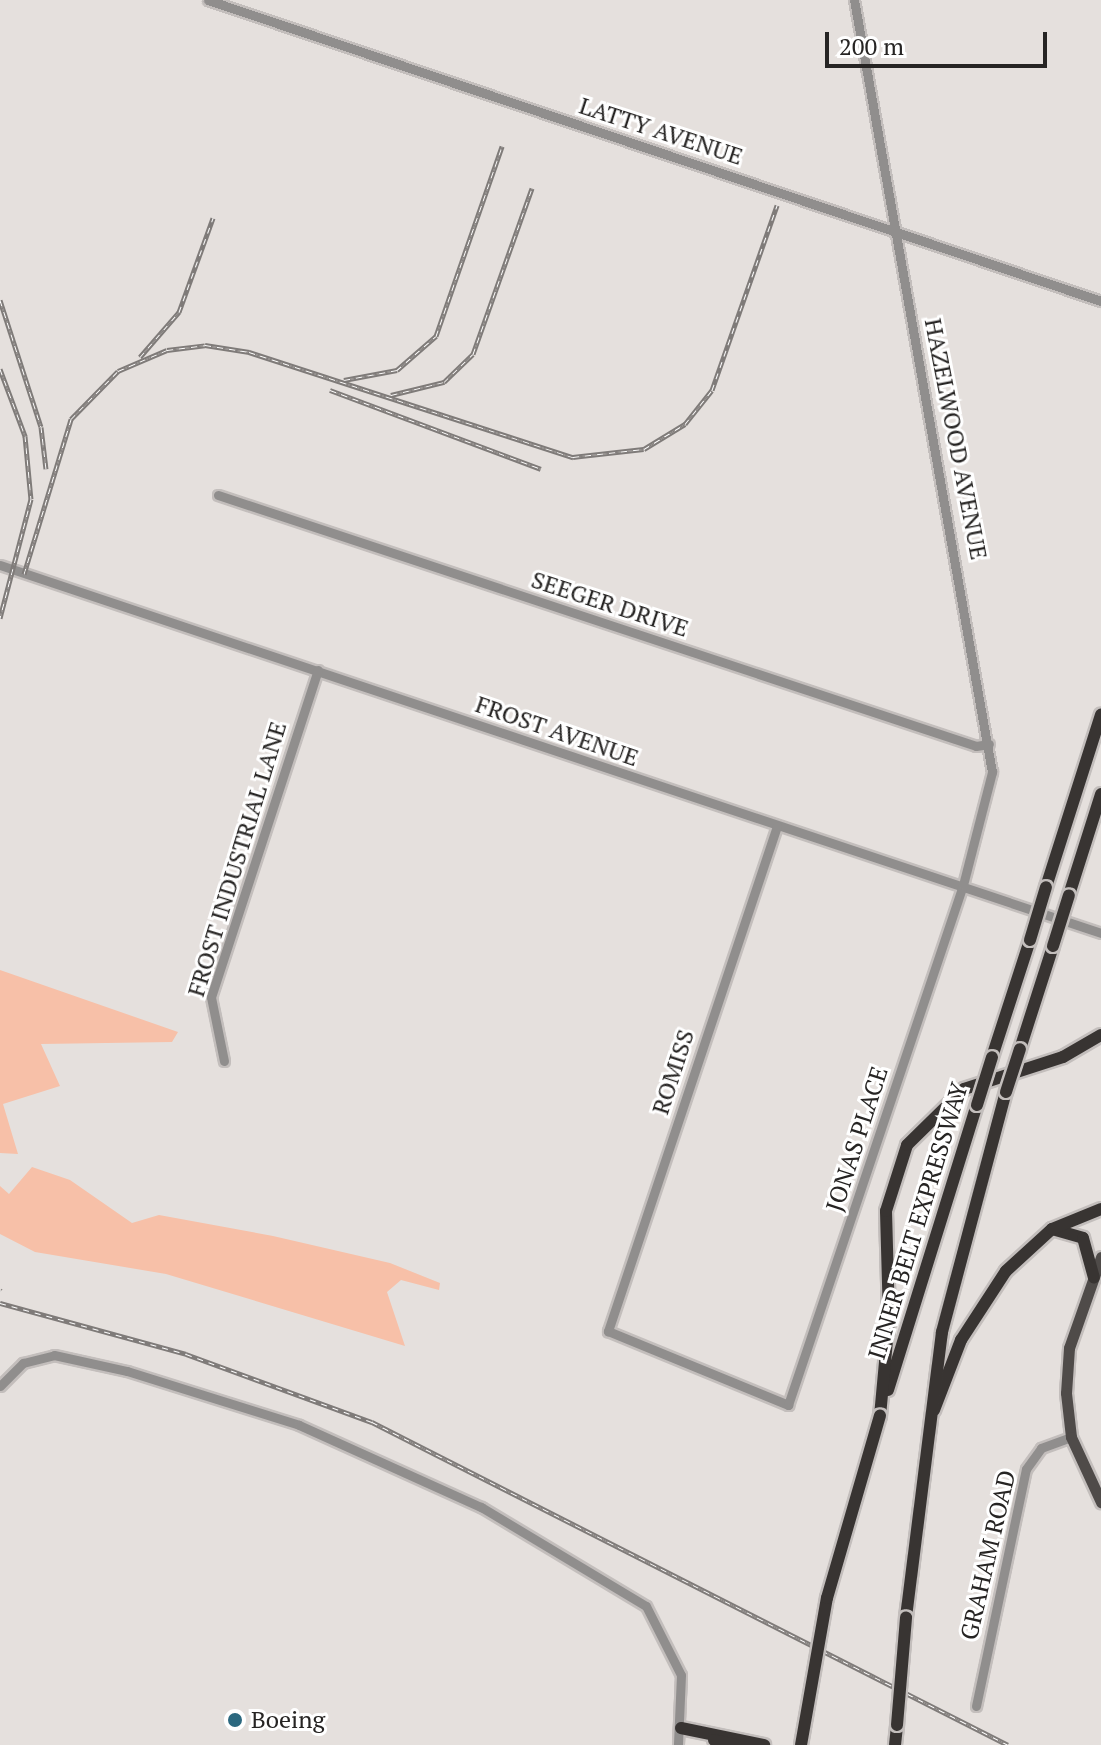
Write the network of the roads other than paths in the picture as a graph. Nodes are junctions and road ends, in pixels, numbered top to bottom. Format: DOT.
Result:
graph roads {
  1 [pos="208,0"];
  2 [pos="854,0"];
  3 [pos="897,231"];
  4 [pos="1101,301"];
  5 [pos="218,495"];
  6 [pos="0,565"];
  7 [pos="318,670"];
  8 [pos="1101,715"];
  9 [pos="989,744"];
  10 [pos="1101,794"];
  11 [pos="777,826"];
  12 [pos="963,885"];
  13 [pos="1101,933"];
  14 [pos="1101,1035"];
  15 [pos="224,1061"];
  16 [pos="1101,1209"];
  17 [pos="1052,1229"];
  18 [pos="1101,1257"];
  19 [pos="1094,1278"];
  20 [pos="0,1386"];
  21 [pos="788,1405"];
  22 [pos="880,1416"];
  23 [pos="924,1435"];
  24 [pos="1071,1437"];
  25 [pos="1101,1502"];
  26 [pos="976,1706"];
  27 [pos="681,1728"];
  28 [pos="678,1745"];
  29 [pos="735,1745"];
  30 [pos="764,1745"];
  31 [pos="801,1745"];
  32 [pos="895,1745"];
  1 -- 3 [label="street, LATTY AVENUE"];
  2 -- 3 [label="street, HAZELWOOD AVENUE"];
  3 -- 4 [label="street, LATTY AVENUE"];
  3 -- 9 [label="street, HAZELWOOD AVENUE"];
  5 -- 9 [label="street, SEEGER DRIVE"];
  6 -- 7 [label="street, FROST AVENUE"];
  7 -- 11 [label="street, FROST AVENUE"];
  7 -- 15 [label="street, FROST INDUSTRIAL LANE"];
  8 -- 22 [label="highway, INNER BELT EXPRESSWAY, bridge"];
  9 -- 12 [label="street, HAZELWOOD AVENUE"];
  10 -- 23 [label="highway, INNER BELT EXPRESSWAY, bridge"];
  11 -- 12 [label="street, FROST AVENUE"];
  11 -- 21 [label="street, ROMISS"];
  12 -- 13 [label="street, FROST AVENUE"];
  12 -- 21 [label="street, JONAS PLACE"];
  14 -- 22 [label="highway"];
  16 -- 17 [label="highway"];
  17 -- 19 [label="highway"];
  17 -- 23 [label="highway"];
  18 -- 19 [label="main road"];
  19 -- 24 [label="main road"];
  20 -- 27 [label="street"];
  22 -- 31 [label="highway, INNER BELT EXPRESSWAY, bridge"];
  23 -- 32 [label="highway, INNER BELT EXPRESSWAY, bridge"];
  24 -- 25 [label="main road"];
  24 -- 26 [label="street, GRAHAM ROAD"];
  27 -- 28 [label="street"];
  27 -- 29 [label="highway"];
  27 -- 30 [label="highway"];
}
